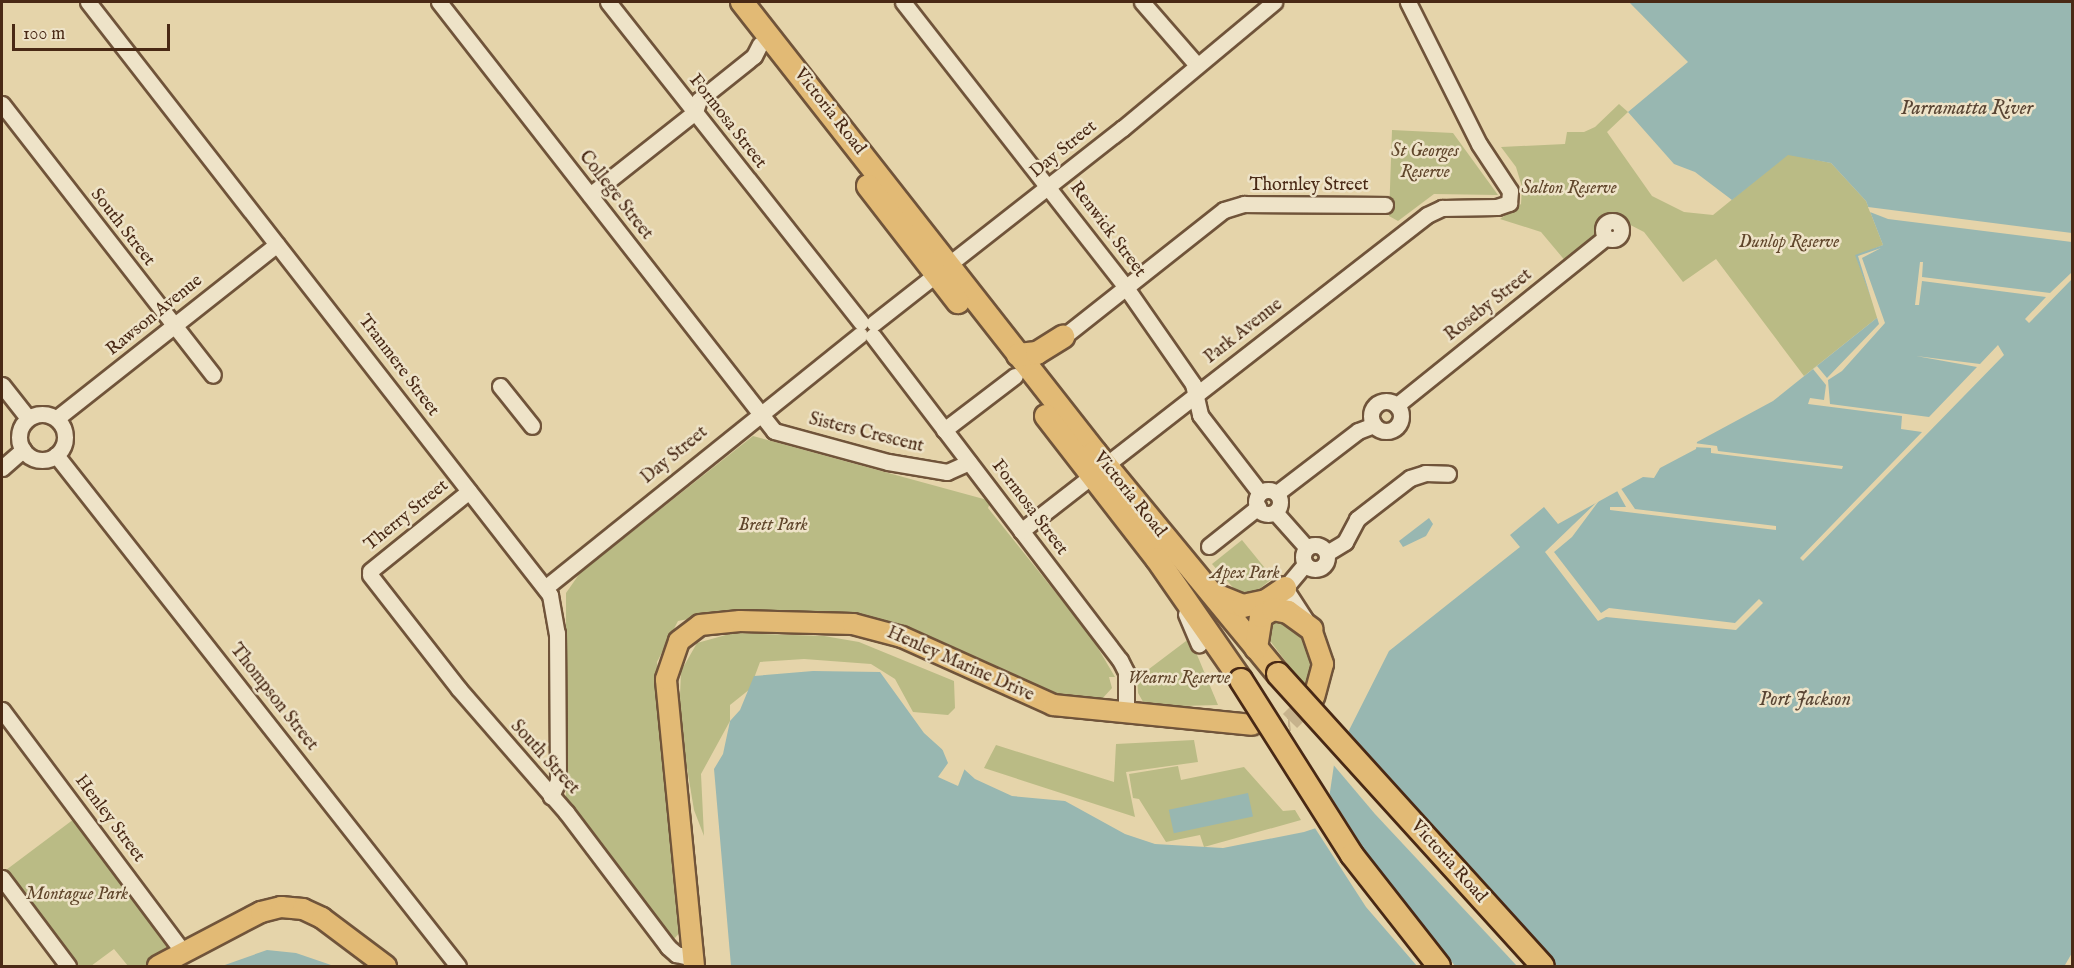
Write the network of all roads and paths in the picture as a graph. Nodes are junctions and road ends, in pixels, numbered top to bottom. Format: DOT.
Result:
graph roads {
  1 [pos="88,2"];
  2 [pos="439,2"];
  3 [pos="608,2"];
  4 [pos="727,2"];
  5 [pos="742,2"];
  6 [pos="903,2"];
  7 [pos="1142,2"];
  8 [pos="1274,2"];
  9 [pos="1408,2"];
  10 [pos="760,44"];
  11 [pos="1197,65"];
  12 [pos="2,104"];
  13 [pos="695,112"];
  14 [pos="1050,187"];
  15 [pos="590,195"];
  16 [pos="1385,205"];
  17 [pos="1606,237"];
  18 [pos="277,244"];
  19 [pos="943,270"];
  20 [pos="1127,288"];
  21 [pos="174,325"];
  22 [pos="867,329"];
  23 [pos="1063,336"];
  24 [pos="1017,365"];
  25 [pos="213,375"];
  26 [pos="2,385"];
  27 [pos="500,386"];
  28 [pos="1195,395"];
  29 [pos="1396,405"];
  30 [pos="759,414"];
  31 [pos="28,418"];
  32 [pos="57,418"];
  33 [pos="1374,425"];
  34 [pos="532,426"];
  35 [pos="944,430"];
  36 [pos="19,453"];
  37 [pos="56,455"];
  38 [pos="969,462"];
  39 [pos="2,468"];
  40 [pos="1099,470"];
  41 [pos="1448,474"];
  42 [pos="469,491"];
  43 [pos="1277,493"];
  44 [pos="1259,500"];
  45 [pos="1275,512"];
  46 [pos="1021,531"];
  47 [pos="1209,546"];
  48 [pos="1307,548"];
  49 [pos="1327,554"];
  50 [pos="1309,566"];
  51 [pos="370,573"];
  52 [pos="545,588"];
  53 [pos="1206,591"];
  54 [pos="1291,597"];
  55 [pos="1182,605"];
  56 [pos="1311,630"];
  57 [pos="1199,644"];
  58 [pos="1256,648"];
  59 [pos="1314,697"];
  60 [pos="2,710"];
  61 [pos="1126,713"];
  62 [pos="1252,725"];
  63 [pos="550,796"];
  64 [pos="2,878"];
  65 [pos="183,952"];
  66 [pos="694,962"];
  67 [pos="68,966"];
  68 [pos="158,966"];
  69 [pos="386,966"];
  70 [pos="458,966"];
  71 [pos="1439,966"];
  72 [pos="1543,966"];
  1 -- 18 [label="street, Tranmere Street"];
  2 -- 15 [label="street, College Street"];
  3 -- 13 [label="street, Formosa Street"];
  4 -- 10 [label="highway, Victoria Road"];
  5 -- 19 [label="highway, Victoria Road"];
  6 -- 14 [label="street, Renwick Street"];
  7 -- 11 [label="street"];
  8 -- 11 [label="street, Day Street"];
  9 -- 28 [label="street, Park Avenue"];
  10 -- 13 [label="street"];
  10 -- 19 [label="highway, Victoria Road"];
  11 -- 14 [label="street, Day Street"];
  12 -- 21 [label="street, South Street"];
  13 -- 15 [label="street"];
  13 -- 22 [label="street, Formosa Street"];
  14 -- 19 [label="street, Day Street"];
  14 -- 20 [label="street, Renwick Street"];
  15 -- 30 [label="street, College Street"];
  16 -- 20 [label="street, Thornley Street"];
  17 -- 29 [label="street, Roseby Street"];
  18 -- 21 [label="street, Rawson Avenue"];
  18 -- 42 [label="street, Tranmere Street"];
  19 -- 22 [label="street, Day Street"];
  19 -- 24 [label="highway, Victoria Road"];
  20 -- 23 [label="street, Thornley Street"];
  20 -- 28 [label="street, Renwick Street"];
  21 -- 25 [label="street, South Street"];
  21 -- 32 [label="street, Rawson Avenue"];
  22 -- 30 [label="street, Day Street"];
  22 -- 35 [label="street, Formosa Street"];
  23 -- 24 [label="highway"];
  24 -- 35 [label="street"];
  24 -- 40 [label="highway, Victoria Road"];
  26 -- 31 [label="street"];
  27 -- 34 [label="street"];
  28 -- 40 [label="street, Park Avenue"];
  28 -- 44 [label="street, Renwick Street"];
  29 -- 33 [label="street"];
  29 -- 33 [label="street"];
  30 -- 38 [label="street, Sisters Crescent"];
  30 -- 52 [label="street, Day Street"];
  31 -- 32 [label="street"];
  31 -- 36 [label="street"];
  32 -- 37 [label="street"];
  33 -- 43 [label="street"];
  35 -- 38 [label="street, Formosa Street"];
  36 -- 37 [label="street"];
  36 -- 39 [label="street"];
  37 -- 70 [label="street, Thompson Street"];
  38 -- 46 [label="street, Formosa Street"];
  40 -- 46 [label="street, Park Avenue"];
  40 -- 53 [label="highway, Victoria Road"];
  40 -- 71 [label="highway, Victoria Road, bridge"];
  41 -- 49 [label="street"];
  42 -- 51 [label="street, Therry Street"];
  42 -- 52 [label="street, Tranmere Street"];
  43 -- 44 [label="street"];
  43 -- 45 [label="street"];
  44 -- 45 [label="street"];
  44 -- 47 [label="street"];
  45 -- 48 [label="street"];
  46 -- 61 [label="street, Formosa Street"];
  48 -- 49 [label="street"];
  48 -- 50 [label="street"];
  49 -- 50 [label="street"];
  50 -- 54 [label="street"];
  50 -- 54 [label="street"];
  51 -- 63 [label="street, South Street"];
  52 -- 63 [label="street, Tranmere Street"];
  53 -- 54 [label="highway"];
  53 -- 58 [label="highway, Victoria Road"];
  54 -- 56 [label="street"];
  55 -- 57 [label="street"];
  56 -- 58 [label="highway"];
  56 -- 59 [label="main road"];
  58 -- 72 [label="highway, Victoria Road, bridge"];
  60 -- 65 [label="street, Henley Street"];
  61 -- 62 [label="main road, Henley Marine Drive"];
  61 -- 66 [label="main road, Henley Marine Drive"];
  63 -- 66 [label="street, South Street"];
  64 -- 67 [label="street"];
  65 -- 68 [label="main road"];
  65 -- 69 [label="main road"];
}
